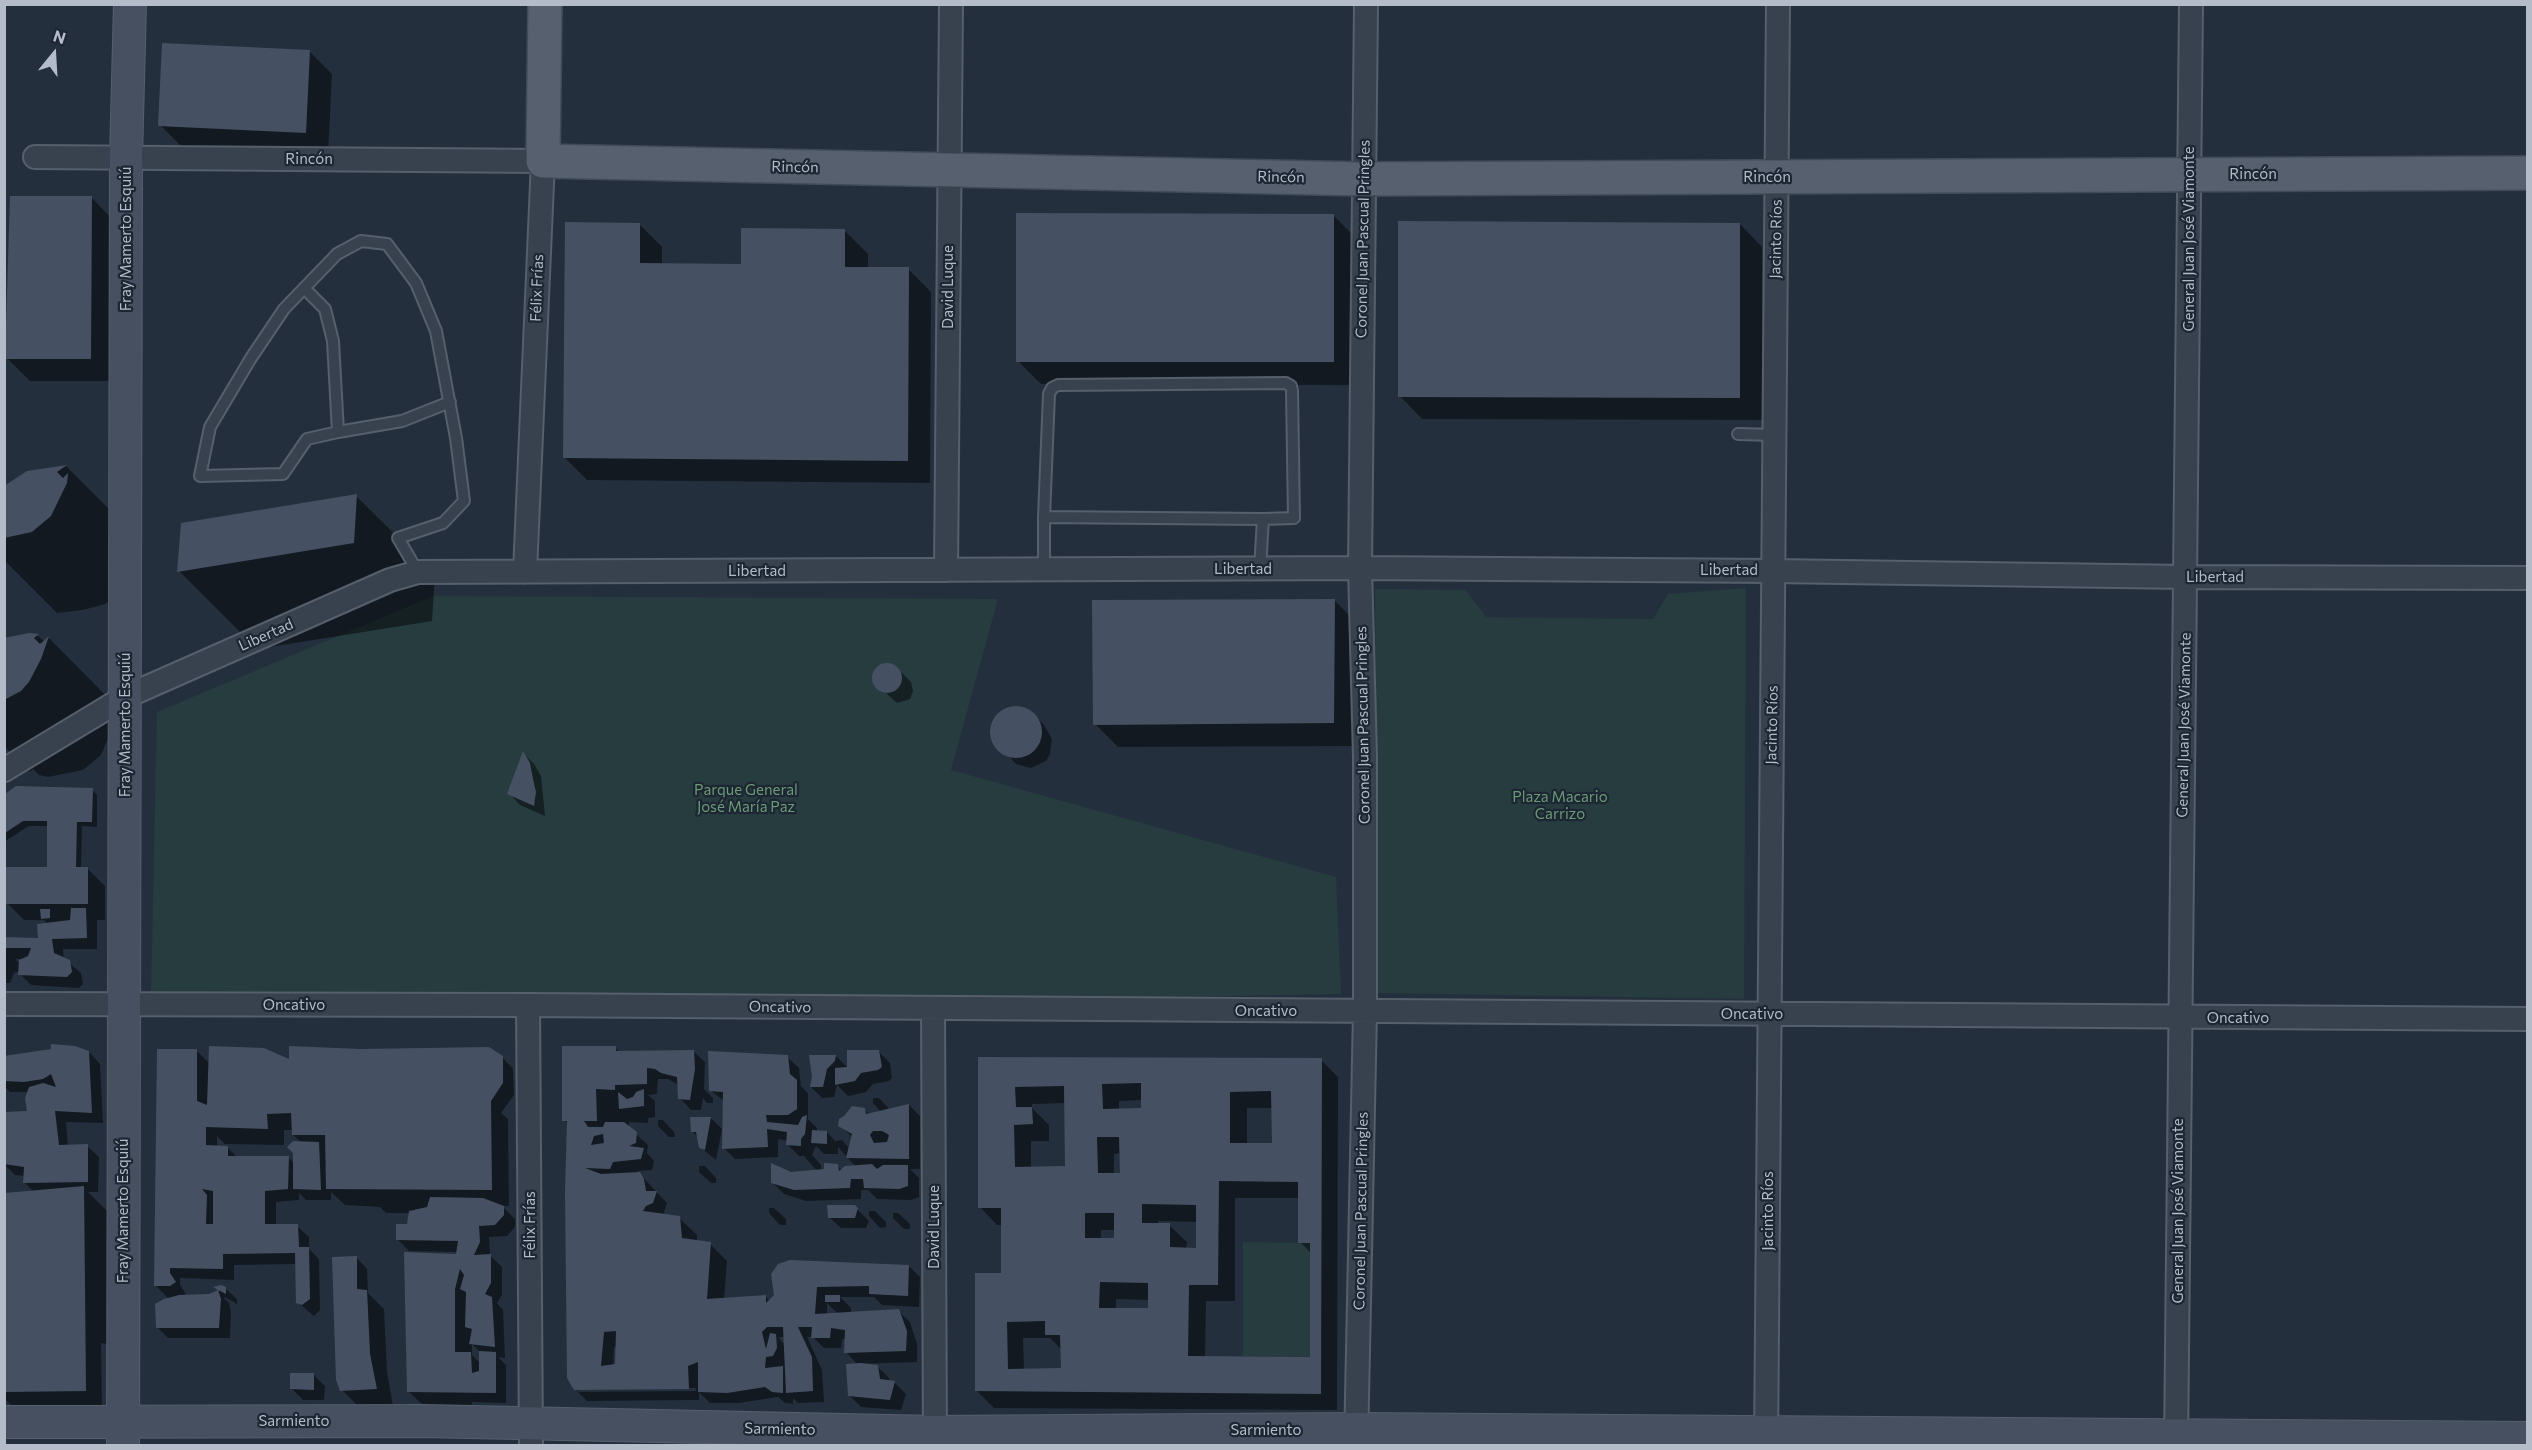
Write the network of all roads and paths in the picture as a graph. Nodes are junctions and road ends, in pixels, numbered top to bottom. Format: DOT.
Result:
graph roads {
  1 [pos="130,4"];
  2 [pos="545,4"];
  3 [pos="951,4"];
  4 [pos="1366,4"];
  5 [pos="1778,4"];
  6 [pos="2191,4"];
  7 [pos="35,158"];
  8 [pos="126,158"];
  9 [pos="543,161"];
  10 [pos="949,171"];
  11 [pos="2528,173"];
  12 [pos="2189,175"];
  13 [pos="1776,177"];
  14 [pos="1364,179"];
  15 [pos="304,288"];
  16 [pos="450,402"];
  17 [pos="338,432"];
  18 [pos="1738,434"];
  19 [pos="1774,435"];
  20 [pos="1044,517"];
  21 [pos="1263,519"];
  22 [pos="1360,568"];
  23 [pos="1044,569"];
  24 [pos="1260,569"];
  25 [pos="946,570"];
  26 [pos="1773,571"];
  27 [pos="525,572"];
  28 [pos="418,573"];
  29 [pos="2186,577"];
  30 [pos="2528,578"];
  31 [pos="125,697"];
  32 [pos="4,770"];
  33 [pos="4,1004"];
  34 [pos="124,1005"];
  35 [pos="528,1005"];
  36 [pos="933,1009"];
  37 [pos="1365,1011"];
  38 [pos="1769,1014"];
  39 [pos="2180,1017"];
  40 [pos="2528,1019"];
  41 [pos="4,1422"];
  42 [pos="123,1433"];
  43 [pos="531,1435"];
  44 [pos="1356,1437"];
  45 [pos="2528,1438"];
  46 [pos="935,1439"];
  47 [pos="1766,1439"];
  48 [pos="2176,1441"];
  1 -- 8 [label="main road, Fray Mamerto Esquiú"];
  2 -- 9 [label="main road, Félix Frías"];
  3 -- 10 [label="street, David Luque"];
  4 -- 14 [label="street, Coronel Juan Pascual Pringles"];
  5 -- 13 [label="street, Jacinto Ríos"];
  6 -- 12 [label="street, General Juan José Viamonte"];
  7 -- 8 [label="street, Rincón"];
  8 -- 9 [label="street, Rincón"];
  8 -- 31 [label="main road, Fray Mamerto Esquiú"];
  9 -- 10 [label="main road, Rincón"];
  9 -- 27 [label="street, Félix Frías"];
  10 -- 14 [label="main road, Rincón"];
  10 -- 25 [label="street, David Luque"];
  11 -- 12 [label="main road, Rincón"];
  12 -- 13 [label="main road, Rincón"];
  12 -- 29 [label="street, General Juan José Viamonte"];
  13 -- 14 [label="main road, Rincón"];
  13 -- 19 [label="street, Jacinto Ríos"];
  14 -- 22 [label="street, Coronel Juan Pascual Pringles"];
  15 -- 16 [label="lane"];
  15 -- 17 [label="lane"];
  15 -- 17 [label="lane"];
  16 -- 17 [label="lane"];
  16 -- 28 [label="lane"];
  18 -- 19 [label="lane"];
  19 -- 26 [label="street, Jacinto Ríos"];
  20 -- 21 [label="lane"];
  20 -- 21 [label="lane"];
  20 -- 23 [label="lane"];
  21 -- 24 [label="lane"];
  22 -- 24 [label="street, Libertad"];
  22 -- 26 [label="street, Libertad"];
  22 -- 37 [label="street, Coronel Juan Pascual Pringles"];
  23 -- 24 [label="street, Libertad"];
  23 -- 25 [label="street, Libertad"];
  25 -- 27 [label="street, Libertad"];
  26 -- 29 [label="street, Libertad"];
  26 -- 38 [label="street, Jacinto Ríos"];
  27 -- 28 [label="street, Libertad"];
  28 -- 31 [label="street, Libertad"];
  29 -- 30 [label="street, Libertad"];
  29 -- 39 [label="street, General Juan José Viamonte"];
  31 -- 32 [label="street, Libertad"];
  31 -- 34 [label="main road, Fray Mamerto Esquiú"];
  33 -- 34 [label="street, Oncativo"];
  34 -- 35 [label="street, Oncativo"];
  34 -- 42 [label="main road, Fray Mamerto Esquiú"];
  35 -- 36 [label="street, Oncativo"];
  35 -- 43 [label="street, Félix Frías"];
  36 -- 37 [label="street, Oncativo"];
  36 -- 46 [label="street, David Luque"];
  37 -- 38 [label="street, Oncativo"];
  37 -- 44 [label="street, Coronel Juan Pascual Pringles"];
  38 -- 39 [label="street, Oncativo"];
  38 -- 47 [label="street, Jacinto Ríos"];
  39 -- 40 [label="street, Oncativo"];
  39 -- 48 [label="street, General Juan José Viamonte"];
  41 -- 42 [label="main road, Sarmiento"];
  42 -- 43 [label="main road, Sarmiento"];
  43 -- 46 [label="main road, Sarmiento"];
  44 -- 46 [label="main road, Sarmiento"];
  44 -- 47 [label="main road, Sarmiento"];
  45 -- 48 [label="main road, Sarmiento"];
  47 -- 48 [label="main road, Sarmiento"];
}
